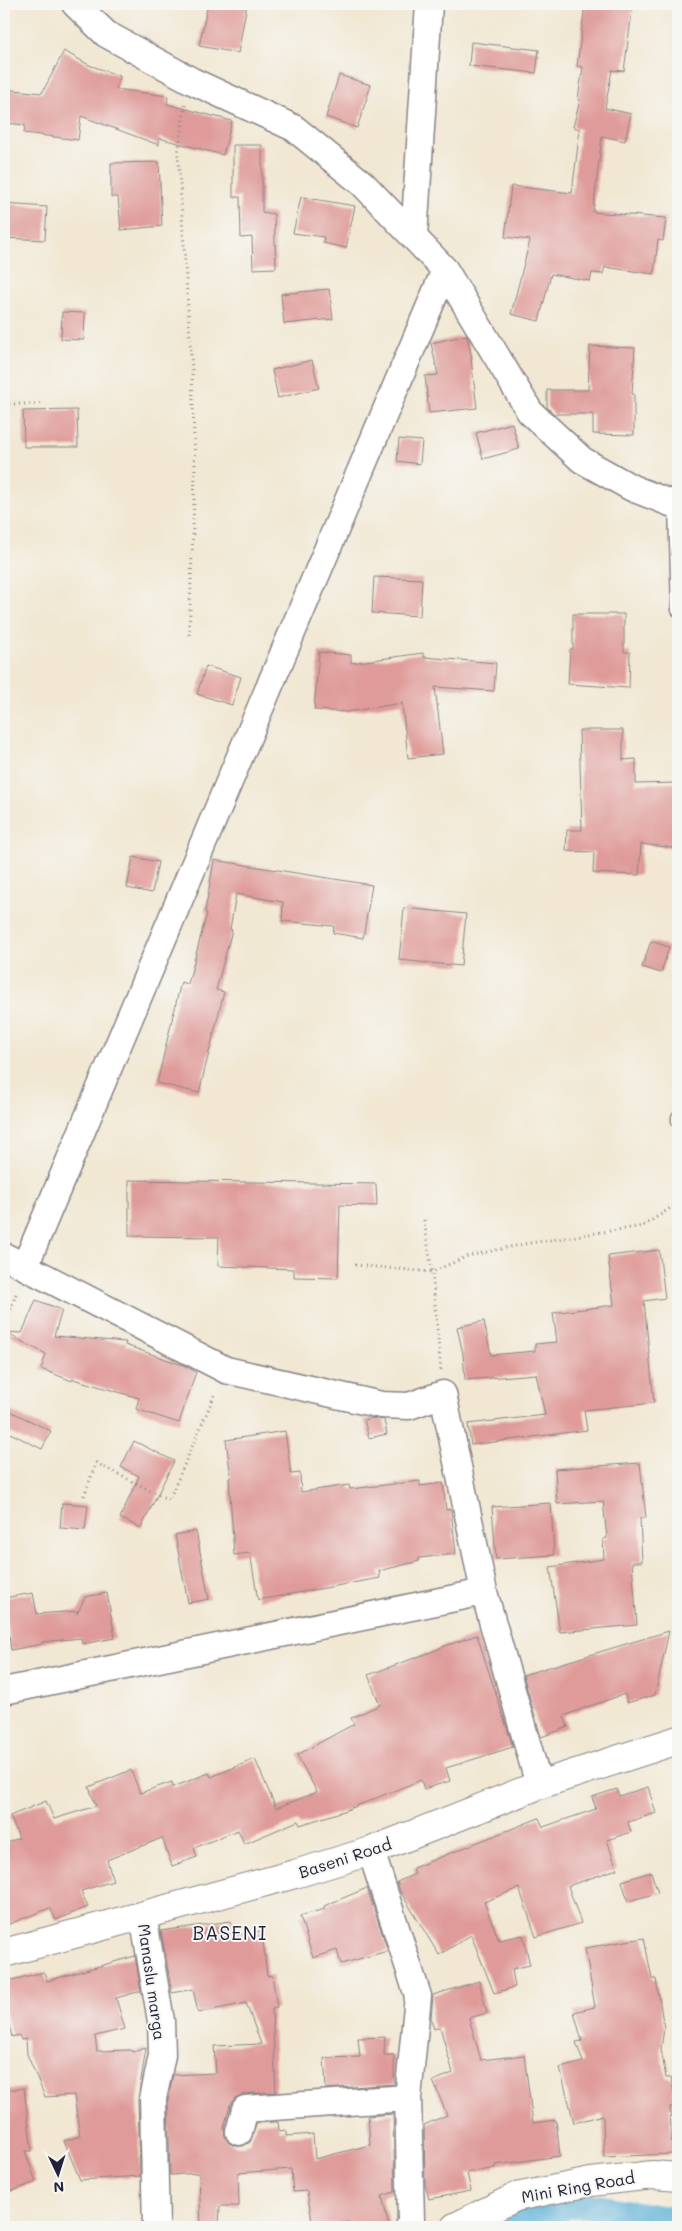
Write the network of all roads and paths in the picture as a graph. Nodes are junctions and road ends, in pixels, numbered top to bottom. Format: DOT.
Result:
graph roads {
  1 [pos="76,4"];
  2 [pos="429,4"];
  3 [pos="192,81"];
  4 [pos="414,237"];
  5 [pos="445,270"];
  6 [pos="4,404"];
  7 [pos="42,404"];
  8 [pos="677,506"];
  9 [pos="678,610"];
  10 [pos="189,637"];
  11 [pos="678,1117"];
  12 [pos="678,1121"];
  13 [pos="678,1203"];
  14 [pos="424,1220"];
  15 [pos="14,1261"];
  16 [pos="355,1265"];
  17 [pos="432,1272"];
  18 [pos="4,1328"];
  19 [pos="226,1370"];
  20 [pos="443,1394"];
  21 [pos="84,1496"];
  22 [pos="484,1592"];
  23 [pos="4,1691"];
  24 [pos="678,1740"];
  25 [pos="540,1785"];
  26 [pos="371,1851"];
  27 [pos="143,1915"];
  28 [pos="4,1953"];
  29 [pos="408,2098"];
  30 [pos="239,2132"];
  31 [pos="678,2177"];
  32 [pos="156,2227"];
  33 [pos="409,2227"];
  34 [pos="455,2227"];
  1 -- 3 [label="street"];
  2 -- 4 [label="street"];
  3 -- 4 [label="street"];
  3 -- 10 [label="path"];
  4 -- 5 [label="street"];
  5 -- 8 [label="street"];
  5 -- 15 [label="street"];
  6 -- 7 [label="path"];
  8 -- 9 [label="lane"];
  11 -- 12 [label="lane"];
  13 -- 17 [label="path"];
  14 -- 17 [label="path"];
  15 -- 18 [label="path"];
  15 -- 19 [label="street"];
  16 -- 17 [label="path"];
  17 -- 20 [label="path"];
  19 -- 20 [label="street"];
  19 -- 21 [label="path"];
  20 -- 22 [label="street"];
  22 -- 23 [label="street"];
  22 -- 25 [label="street"];
  24 -- 25 [label="street, Baseni Road"];
  25 -- 26 [label="street, Baseni Road"];
  26 -- 27 [label="street, Baseni Road"];
  26 -- 29 [label="street"];
  27 -- 28 [label="street, Baseni Road"];
  27 -- 32 [label="street, Manaslu marga"];
  29 -- 30 [label="street"];
  29 -- 33 [label="street"];
  31 -- 34 [label="street, Mini Ring Road"];
}
